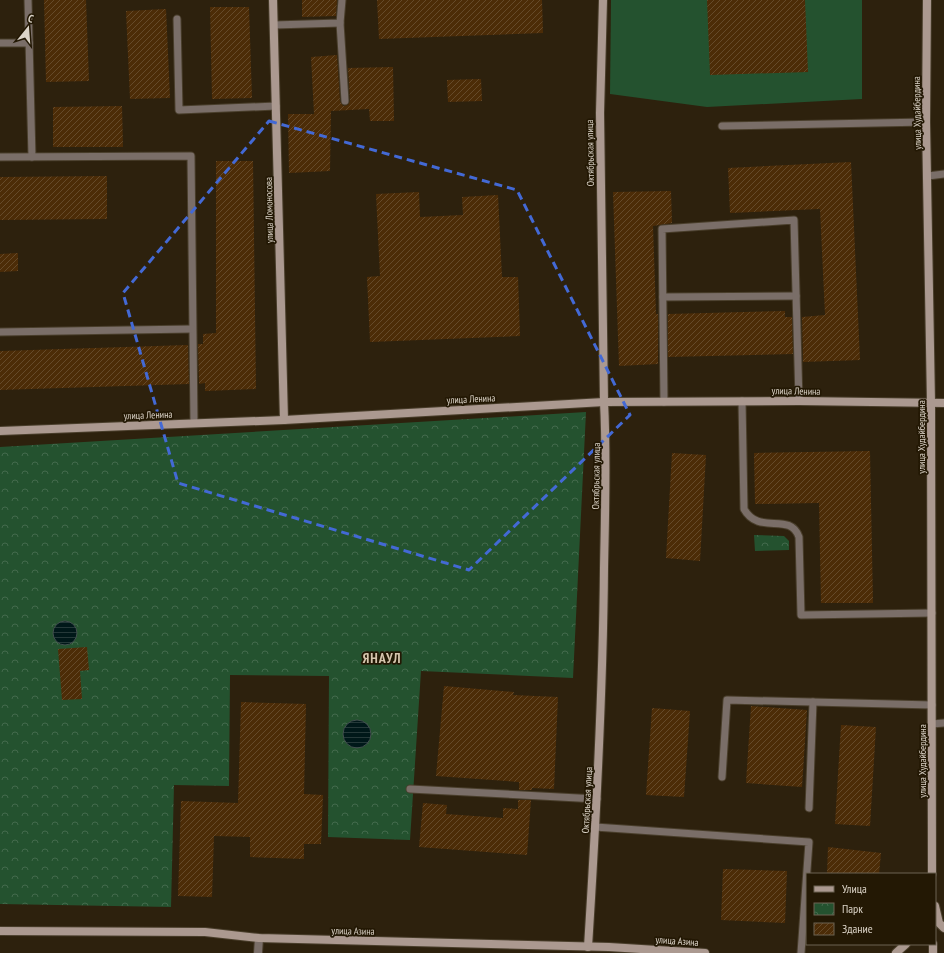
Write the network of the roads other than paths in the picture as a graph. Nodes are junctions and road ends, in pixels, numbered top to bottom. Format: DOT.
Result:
graph roads {
  1 [pos="28,0"];
  2 [pos="273,0"];
  3 [pos="342,0"];
  4 [pos="603,0"];
  5 [pos="927,0"];
  6 [pos="177,19"];
  7 [pos="340,23"];
  8 [pos="274,25"];
  9 [pos="0,43"];
  10 [pos="28,43"];
  11 [pos="345,101"];
  12 [pos="276,106"];
  13 [pos="926,122"];
  14 [pos="722,126"];
  15 [pos="0,156"];
  16 [pos="32,157"];
  17 [pos="944,174"];
  18 [pos="928,176"];
  19 [pos="796,296"];
  20 [pos="663,297"];
  21 [pos="192,329"];
  22 [pos="0,332"];
  23 [pos="742,401"];
  24 [pos="799,401"];
  25 [pos="604,402"];
  26 [pos="664,402"];
  27 [pos="931,403"];
  28 [pos="944,403"];
  29 [pos="284,420"];
  30 [pos="194,423"];
  31 [pos="0,431"];
  32 [pos="932,613"];
  33 [pos="813,702"];
  34 [pos="932,705"];
  35 [pos="944,723"];
  36 [pos="932,724"];
  37 [pos="722,777"];
  38 [pos="410,789"];
  39 [pos="597,799"];
  40 [pos="809,808"];
  41 [pos="595,827"];
  42 [pos="807,873"];
  43 [pos="932,873"];
  44 [pos="806,884"];
  45 [pos="936,910"];
  46 [pos="944,928"];
  47 [pos="0,931"];
  48 [pos="259,938"];
  49 [pos="905,945"];
  50 [pos="588,950"];
  51 [pos="258,953"];
  52 [pos="705,953"];
  53 [pos="801,953"];
  54 [pos="896,953"];
  1 -- 10 [label="lane"];
  2 -- 8 [label="street, улица Ломоносова"];
  3 -- 7 [label="lane"];
  4 -- 25 [label="street, Октябрьская улица"];
  5 -- 13 [label="street, улица Худайбердина"];
  6 -- 12 [label="lane"];
  7 -- 8 [label="lane"];
  7 -- 11 [label="lane"];
  8 -- 12 [label="street, улица Ломоносова"];
  9 -- 10 [label="lane"];
  10 -- 16 [label="lane"];
  12 -- 29 [label="street, улица Ломоносова"];
  13 -- 14 [label="lane"];
  13 -- 18 [label="street, улица Худайбердина"];
  15 -- 16 [label="lane"];
  16 -- 21 [label="lane"];
  17 -- 18 [label="lane"];
  18 -- 27 [label="street, улица Худайбердина"];
  19 -- 20 [label="lane"];
  19 -- 20 [label="lane"];
  19 -- 24 [label="lane"];
  20 -- 26 [label="lane"];
  21 -- 22 [label="lane"];
  21 -- 30 [label="lane"];
  23 -- 24 [label="street, улица Ленина"];
  23 -- 26 [label="street, улица Ленина"];
  23 -- 32 [label="lane"];
  24 -- 27 [label="street, улица Ленина"];
  25 -- 26 [label="street, улица Ленина"];
  25 -- 29 [label="street, улица Ленина"];
  25 -- 39 [label="street, Октябрьская улица"];
  27 -- 28 [label="street, улица Ленина"];
  27 -- 32 [label="street, улица Худайбердина"];
  29 -- 30 [label="street, улица Ленина"];
  30 -- 31 [label="street, улица Ленина"];
  32 -- 34 [label="street, улица Худайбердина"];
  33 -- 34 [label="lane"];
  33 -- 37 [label="lane"];
  33 -- 40 [label="lane"];
  34 -- 36 [label="street, улица Худайбердина"];
  35 -- 36 [label="lane"];
  36 -- 43 [label="street, улица Худайбердина"];
  38 -- 39 [label="lane"];
  39 -- 41 [label="street, Октябрьская улица"];
  41 -- 42 [label="lane"];
  41 -- 50 [label="street, Октябрьская улица"];
  44 -- 53 [label="lane"];
  45 -- 46 [label="street"];
  47 -- 48 [label="street, улица Азина"];
  48 -- 50 [label="street, улица Азина"];
  48 -- 51 [label="street"];
  49 -- 54 [label="street"];
  50 -- 52 [label="street, улица Азина"];
}
